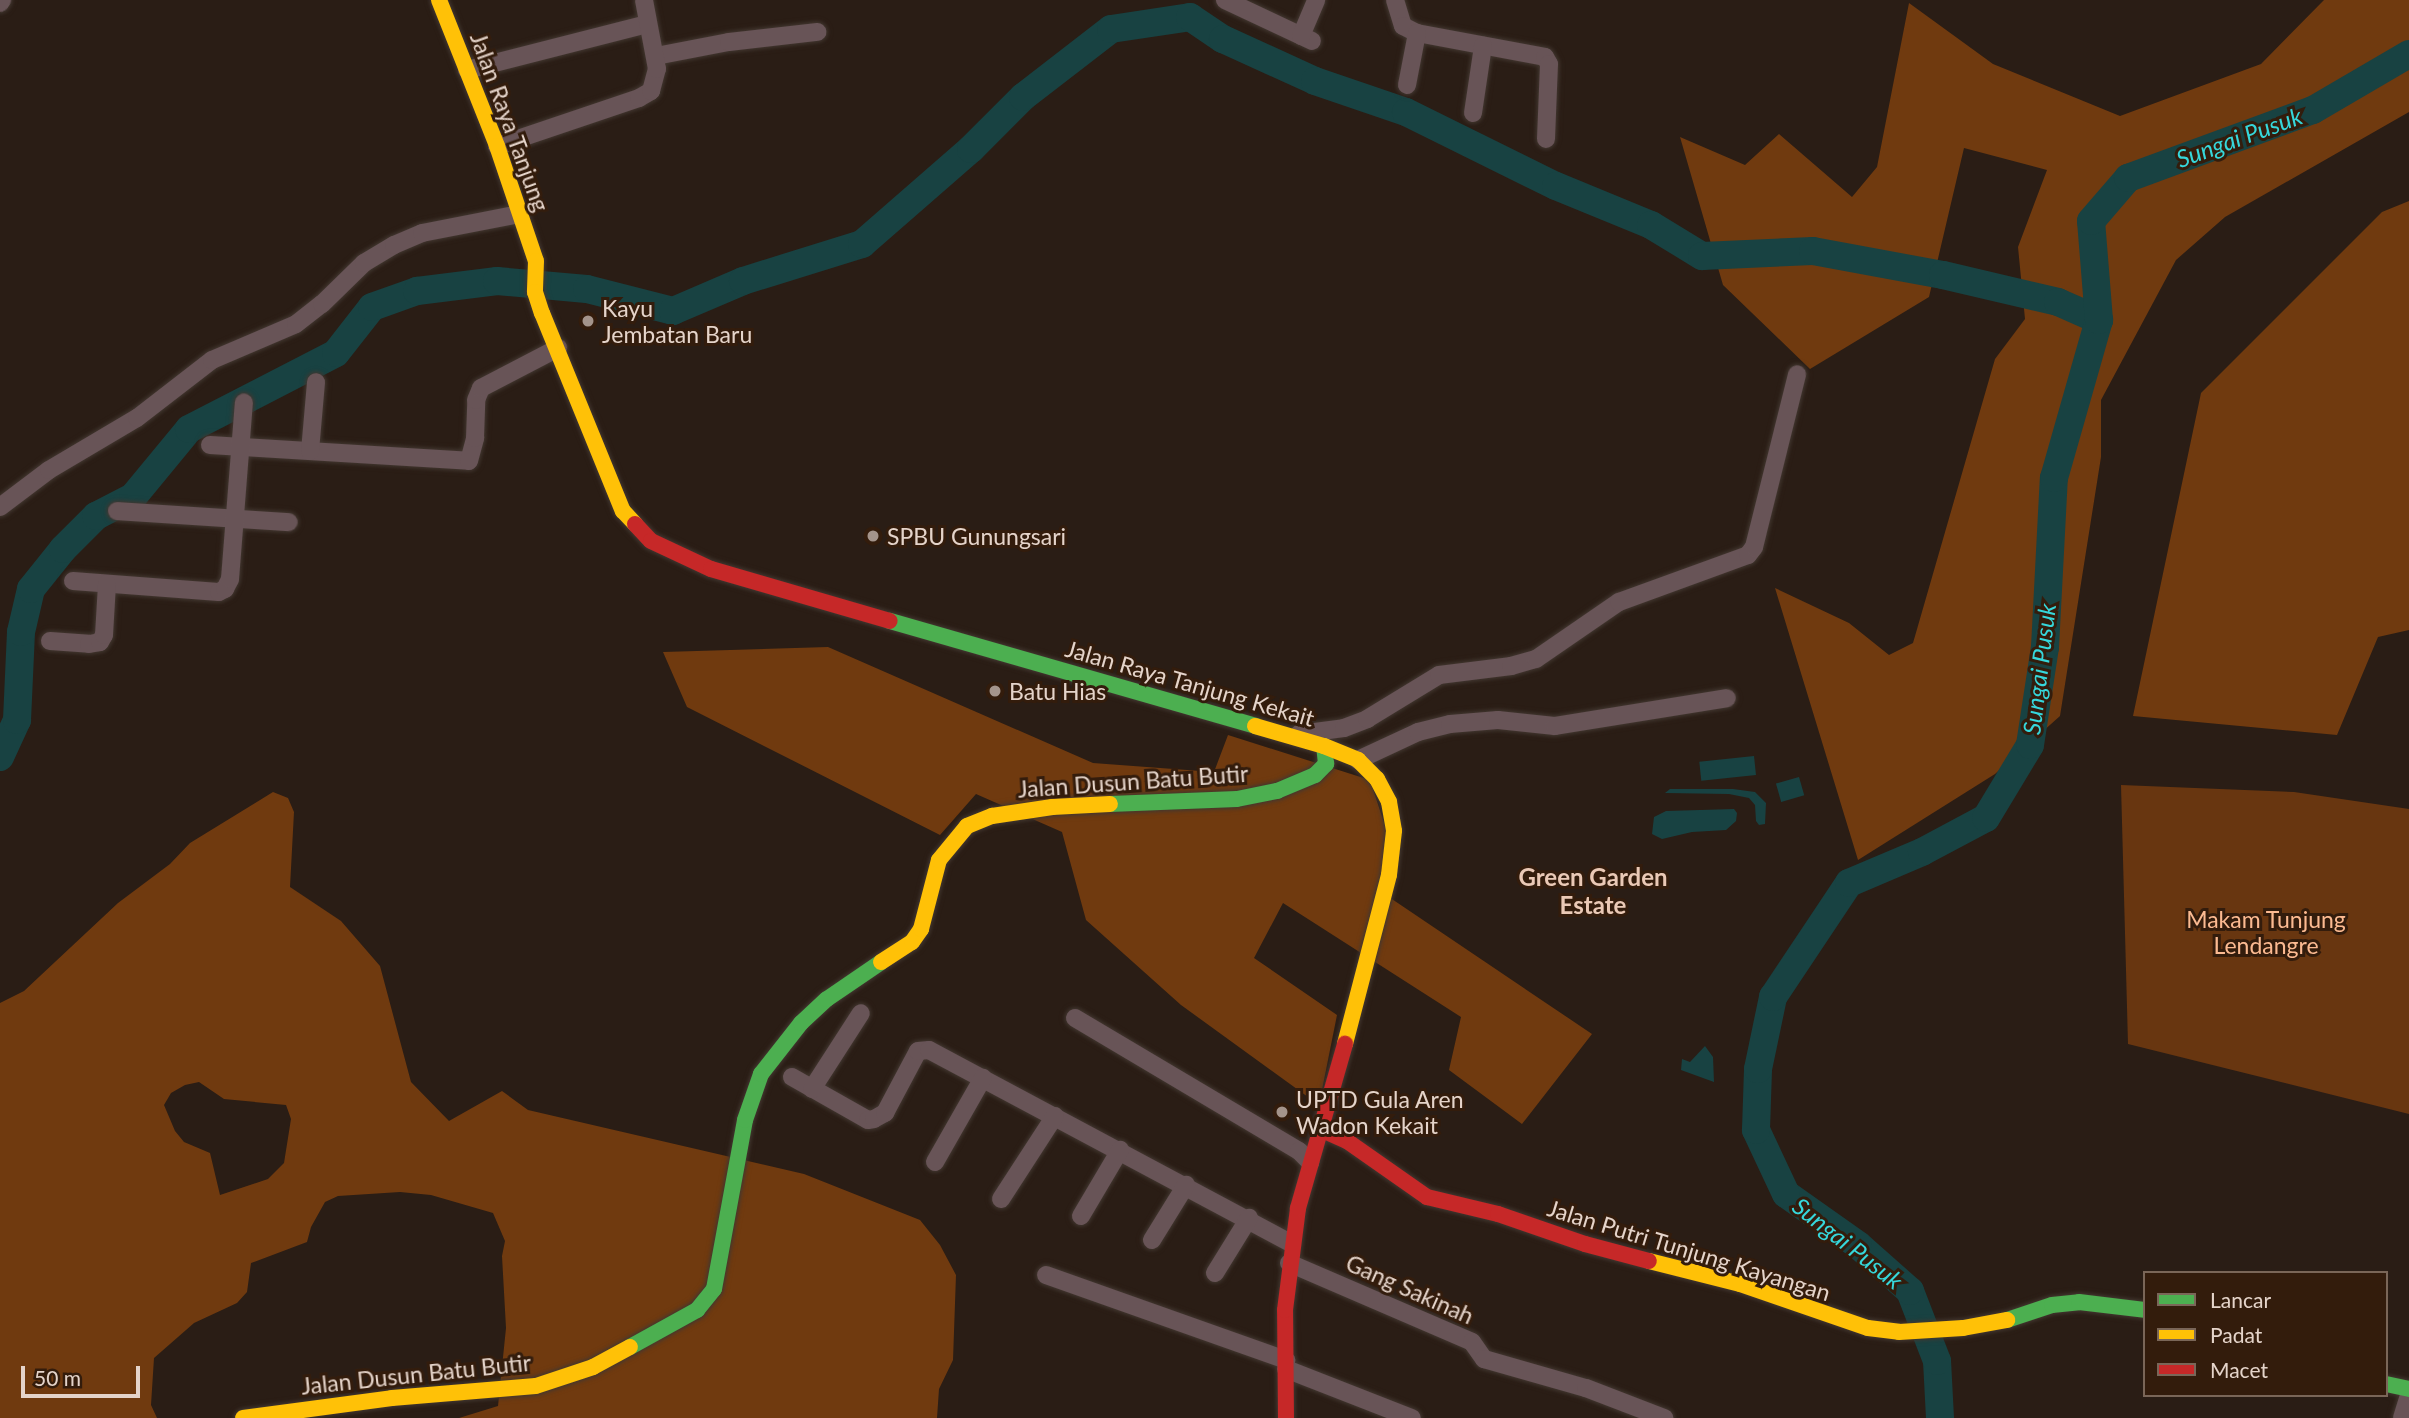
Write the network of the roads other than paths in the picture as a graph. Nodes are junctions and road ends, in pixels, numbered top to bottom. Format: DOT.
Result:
graph roads {
  1 [pos="439,0"];
  2 [pos="644,0"];
  3 [pos="1225,0"];
  4 [pos="1316,0"];
  5 [pos="1395,0"];
  6 [pos="647,24"];
  7 [pos="817,32"];
  8 [pos="1418,33"];
  9 [pos="1483,46"];
  10 [pos="656,56"];
  11 [pos="467,70"];
  12 [pos="1407,85"];
  13 [pos="1473,113"];
  14 [pos="1546,139"];
  15 [pos="496,146"];
  16 [pos="520,214"];
  17 [pos="536,261"];
  18 [pos="558,348"];
  19 [pos="1797,374"];
  20 [pos="316,382"];
  21 [pos="244,403"];
  22 [pos="210,445"];
  23 [pos="242,447"];
  24 [pos="310,451"];
  25 [pos="0,507"];
  26 [pos="117,510"];
  27 [pos="235,519"];
  28 [pos="289,522"];
  29 [pos="73,581"];
  30 [pos="107,584"];
  31 [pos="50,641"];
  32 [pos="1727,698"];
  33 [pos="1288,736"];
  34 [pos="1324,746"];
  35 [pos="1358,760"];
  36 [pos="861,1013"];
  37 [pos="1075,1018"];
  38 [pos="792,1077"];
  39 [pos="983,1078"];
  40 [pos="812,1089"];
  41 [pos="1055,1116"];
  42 [pos="1322,1130"];
  43 [pos="1120,1150"];
  44 [pos="935,1162"];
  45 [pos="1310,1162"];
  46 [pos="1186,1185"];
  47 [pos="1001,1199"];
  48 [pos="1081,1216"];
  49 [pos="1249,1218"];
  50 [pos="1152,1240"];
  51 [pos="1291,1243"];
  52 [pos="1289,1263"];
  53 [pos="1215,1273"];
  54 [pos="1046,1275"];
  55 [pos="2143,1310"];
  56 [pos="1286,1364"];
  57 [pos="2388,1384"];
  58 [pos="2409,1389"];
  59 [pos="2409,1395"];
  60 [pos="243,1418"];
  61 [pos="1286,1418"];
  62 [pos="1412,1418"];
  63 [pos="1664,1418"];
  64 [pos="2402,1418"];
  1 -- 11 [label="street, Jalan Raya Tanjung"];
  2 -- 6 [label="street"];
  3 -- 4 [label="street"];
  5 -- 8 [label="street"];
  6 -- 10 [label="street"];
  6 -- 11 [label="street"];
  7 -- 10 [label="street"];
  8 -- 9 [label="street"];
  8 -- 12 [label="street"];
  9 -- 13 [label="street"];
  9 -- 14 [label="street"];
  10 -- 15 [label="street"];
  11 -- 15 [label="street, Jalan Raya Tanjung"];
  15 -- 16 [label="street, Jalan Raya Tanjung"];
  16 -- 17 [label="street, Jalan Raya Tanjung"];
  16 -- 25 [label="street"];
  17 -- 18 [label="street, Jalan Raya Tanjung Kekait"];
  18 -- 24 [label="street"];
  18 -- 33 [label="street, Jalan Raya Tanjung Kekait"];
  19 -- 33 [label="street"];
  20 -- 24 [label="street"];
  21 -- 23 [label="street"];
  22 -- 23 [label="street"];
  23 -- 24 [label="street"];
  23 -- 27 [label="street"];
  26 -- 27 [label="street"];
  27 -- 28 [label="street"];
  27 -- 30 [label="street"];
  29 -- 30 [label="street"];
  30 -- 31 [label="street"];
  32 -- 35 [label="street"];
  33 -- 34 [label="street, Jalan Raya Tanjung Kekait"];
  34 -- 35 [label="street, Jalan Raya Tanjung Kekait"];
  34 -- 60 [label="street, Jalan Dusun Batu Butir"];
  35 -- 42 [label="street, Jalan Raya Tanjung Kekait"];
  36 -- 40 [label="street"];
  37 -- 45 [label="street"];
  38 -- 40 [label="street"];
  39 -- 40 [label="street"];
  39 -- 41 [label="street"];
  39 -- 44 [label="street"];
  41 -- 43 [label="street"];
  41 -- 47 [label="street"];
  42 -- 45 [label="street, Jalan Raya Tanjung Kekait"];
  42 -- 55 [label="street, Jalan Putri Tunjung Kayangan"];
  43 -- 46 [label="street"];
  43 -- 48 [label="street"];
  45 -- 51 [label="street, Jalan Raya Tanjung Kekait"];
  46 -- 49 [label="street"];
  46 -- 50 [label="street"];
  49 -- 51 [label="street"];
  49 -- 53 [label="street"];
  51 -- 52 [label="street, Jalan Raya Tanjung Kekait"];
  52 -- 56 [label="street, Jalan Raya Tanjung Kekait"];
  52 -- 63 [label="street, Gang Sakinah"];
  54 -- 56 [label="street"];
  56 -- 61 [label="street, Jalan Raya Tanjung Kekait"];
  56 -- 62 [label="street"];
  57 -- 58 [label="street"];
  59 -- 64 [label="street"];
}
